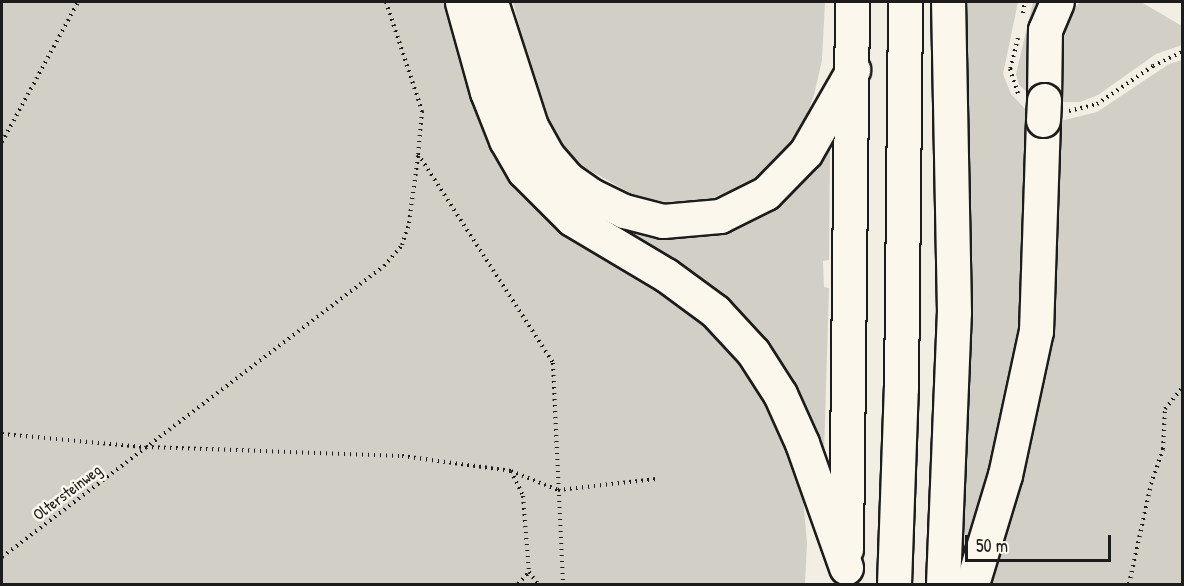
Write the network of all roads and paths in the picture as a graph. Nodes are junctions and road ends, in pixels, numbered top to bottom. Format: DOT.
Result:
graph roads {
  1 [pos="78,2"];
  2 [pos="386,2"];
  3 [pos="462,2"];
  4 [pos="491,2"];
  5 [pos="852,2"];
  6 [pos="905,2"];
  7 [pos="948,2"];
  8 [pos="1057,2"];
  9 [pos="1182,52"];
  10 [pos="854,68"];
  11 [pos="1051,110"];
  12 [pos="2,142"];
  13 [pos="418,154"];
  14 [pos="1182,388"];
  15 [pos="2,434"];
  16 [pos="146,447"];
  17 [pos="511,471"];
  18 [pos="656,479"];
  19 [pos="558,490"];
  20 [pos="2,557"];
  21 [pos="529,572"];
  22 [pos="845,576"];
  23 [pos="518,585"];
  24 [pos="538,585"];
  25 [pos="563,585"];
  26 [pos="894,585"];
  27 [pos="943,585"];
  28 [pos="972,585"];
  29 [pos="1130,585"];
  1 -- 12 [label="path"];
  2 -- 13 [label="path, Oltersteinweg"];
  3 -- 22 [label="highway"];
  4 -- 10 [label="highway"];
  5 -- 10 [label="highway"];
  6 -- 26 [label="highway"];
  7 -- 27 [label="highway"];
  8 -- 11 [label="highway"];
  9 -- 11 [label="path"];
  10 -- 22 [label="highway"];
  11 -- 28 [label="highway"];
  13 -- 16 [label="path, Oltersteinweg"];
  13 -- 19 [label="path"];
  14 -- 29 [label="path"];
  15 -- 16 [label="path"];
  16 -- 17 [label="path"];
  16 -- 20 [label="path, Oltersteinweg"];
  17 -- 19 [label="path"];
  17 -- 21 [label="path"];
  18 -- 19 [label="path"];
  19 -- 25 [label="path"];
  21 -- 23 [label="path"];
  21 -- 24 [label="path"];
}
